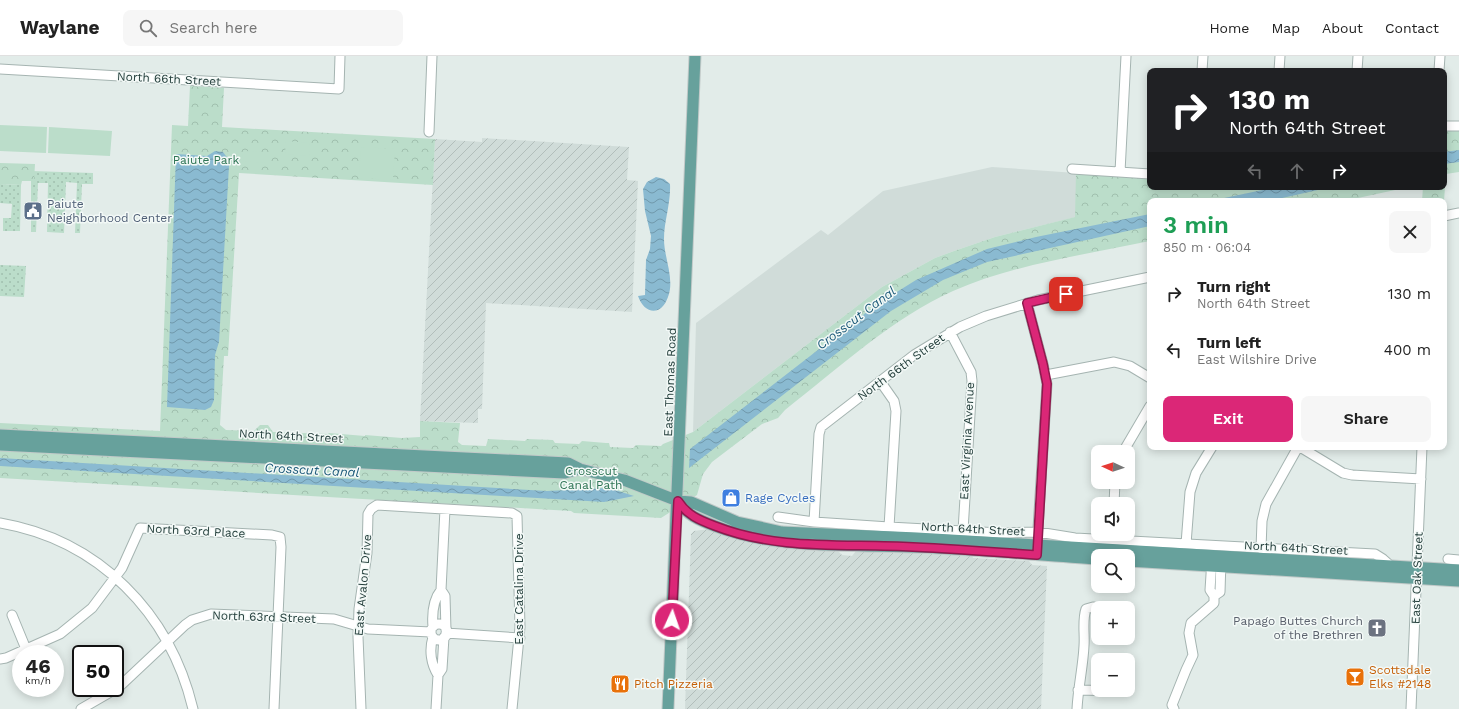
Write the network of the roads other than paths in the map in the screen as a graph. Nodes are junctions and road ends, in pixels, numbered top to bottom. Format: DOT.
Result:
graph roads {
  1 [pos="340,56"];
  2 [pos="432,56"];
  3 [pos="695,56"];
  4 [pos="1126,56"];
  5 [pos="1203,56"];
  6 [pos="1280,56"];
  7 [pos="1358,56"];
  8 [pos="1440,56"];
  9 [pos="1202,68"];
  10 [pos="1279,68"];
  11 [pos="1357,68"];
  12 [pos="1439,68"];
  13 [pos="0,69"];
  14 [pos="1447,126"];
  15 [pos="1459,126"];
  16 [pos="429,132"];
  17 [pos="1072,169"];
  18 [pos="1120,172"];
  19 [pos="1147,174"];
  20 [pos="1459,213"];
  21 [pos="1447,215"];
  22 [pos="1147,278"];
  23 [pos="1027,303"];
  24 [pos="950,332"];
  25 [pos="1046,375"];
  26 [pos="1147,376"];
  27 [pos="880,381"];
  28 [pos="1147,411"];
  29 [pos="0,436"];
  30 [pos="0,445"];
  31 [pos="1127,445"];
  32 [pos="1210,450"];
  33 [pos="1297,450"];
  34 [pos="1304,450"];
  35 [pos="1422,450"];
  36 [pos="580,469"];
  37 [pos="1421,479"];
  38 [pos="678,501"];
  39 [pos="444,509"];
  40 [pos="778,517"];
  41 [pos="814,522"];
  42 [pos="0,523"];
  43 [pos="889,527"];
  44 [pos="963,531"];
  45 [pos="1038,532"];
  46 [pos="1091,538"];
  47 [pos="1135,539"];
  48 [pos="1186,544"];
  49 [pos="1261,549"];
  50 [pos="1037,550"];
  51 [pos="1091,558"];
  52 [pos="1448,559"];
  53 [pos="1459,560"];
  54 [pos="1135,561"];
  55 [pos="1217,561"];
  56 [pos="1392,566"];
  57 [pos="1459,570"];
  58 [pos="1417,573"];
  59 [pos="115,578"];
  60 [pos="1459,581"];
  61 [pos="441,590"];
  62 [pos="1091,608"];
  63 [pos="12,615"];
  64 [pos="278,616"];
  65 [pos="358,627"];
  66 [pos="432,632"];
  67 [pos="445,633"];
  68 [pos="520,638"];
  69 [pos="168,642"];
  70 [pos="24,645"];
  71 [pos="35,645"];
  72 [pos="12,654"];
  73 [pos="0,659"];
  74 [pos="438,675"];
  75 [pos="1078,690"];
  76 [pos="1091,690"];
  77 [pos="81,709"];
  78 [pos="193,709"];
  79 [pos="274,709"];
  80 [pos="361,709"];
  81 [pos="436,709"];
  82 [pos="512,709"];
  83 [pos="668,709"];
  84 [pos="1077,709"];
  85 [pos="1174,709"];
  86 [pos="1411,709"];
  1 -- 13 [label="street, North 66th Street"];
  2 -- 16 [label="street"];
  3 -- 38 [label="main road, East Thomas Road"];
  4 -- 18 [label="street"];
  5 -- 9 [label="street"];
  6 -- 10 [label="street"];
  7 -- 11 [label="street"];
  8 -- 12 [label="street"];
  14 -- 15 [label="street"];
  17 -- 18 [label="street"];
  18 -- 19 [label="street"];
  20 -- 21 [label="street"];
  22 -- 23 [label="street, North 66th Street"];
  23 -- 24 [label="street, North 66th Street"];
  23 -- 25 [label="street"];
  24 -- 27 [label="street, North 66th Street"];
  24 -- 44 [label="street, East Virginia Avenue"];
  25 -- 26 [label="street"];
  25 -- 45 [label="street"];
  27 -- 41 [label="street, North 66th Street"];
  27 -- 43 [label="street"];
  28 -- 31 [label="street"];
  29 -- 36 [label="main road, North 64th Street"];
  30 -- 36 [label="main road, North 64th Street"];
  32 -- 48 [label="street"];
  33 -- 49 [label="street"];
  34 -- 37 [label="street"];
  35 -- 37 [label="street, East Oak Street"];
  36 -- 38 [label="main road, North 64th Street"];
  37 -- 58 [label="street, East Oak Street"];
  38 -- 50 [label="main road, North 64th Street"];
  38 -- 83 [label="main road, East Thomas Road"];
  39 -- 61 [label="street"];
  39 -- 65 [label="street, East Avalon Drive"];
  39 -- 68 [label="street, East Catalina Drive"];
  40 -- 41 [label="street, North 64th Street"];
  41 -- 43 [label="street, North 64th Street"];
  42 -- 59 [label="street"];
  43 -- 44 [label="street, North 64th Street"];
  44 -- 45 [label="street, North 64th Street"];
  45 -- 46 [label="street, North 64th Street"];
  45 -- 50 [label="street"];
  47 -- 48 [label="street, North 64th Street"];
  48 -- 49 [label="street, North 64th Street"];
  49 -- 56 [label="street, North 64th Street"];
  50 -- 51 [label="main road, North 64th Street"];
  50 -- 55 [label="main road, North 64th Street"];
  52 -- 53 [label="street"];
  54 -- 55 [label="main road, North 64th Street"];
  55 -- 56 [label="main road, North 64th Street"];
  55 -- 58 [label="main road, North 64th Street"];
  55 -- 85 [label="street"];
  56 -- 58 [label="main road, North 64th Street"];
  57 -- 58 [label="main road, North 64th Street"];
  58 -- 60 [label="main road, North 64th Street"];
  58 -- 86 [label="street, East Oak Street"];
  59 -- 64 [label="street, North 63rd Place"];
  59 -- 69 [label="street"];
  59 -- 71 [label="street, North 63rd Place"];
  61 -- 66 [label="street"];
  61 -- 67 [label="street"];
  62 -- 75 [label="street"];
  63 -- 70 [label="street"];
  64 -- 65 [label="street, North 63rd Street"];
  64 -- 69 [label="street, North 63rd Street"];
  64 -- 79 [label="street"];
  65 -- 66 [label="street, North 63rd Street"];
  65 -- 80 [label="street, East Avalon Drive"];
  66 -- 67 [label="street"];
  66 -- 67 [label="street"];
  66 -- 74 [label="street"];
  67 -- 68 [label="street"];
  67 -- 74 [label="street"];
  68 -- 82 [label="street, East Catalina Drive"];
  69 -- 77 [label="street, North 63rd Street"];
  69 -- 78 [label="street"];
  72 -- 73 [label="street, North 63rd Place"];
  74 -- 81 [label="street"];
  75 -- 76 [label="street"];
  75 -- 84 [label="street"];
}
